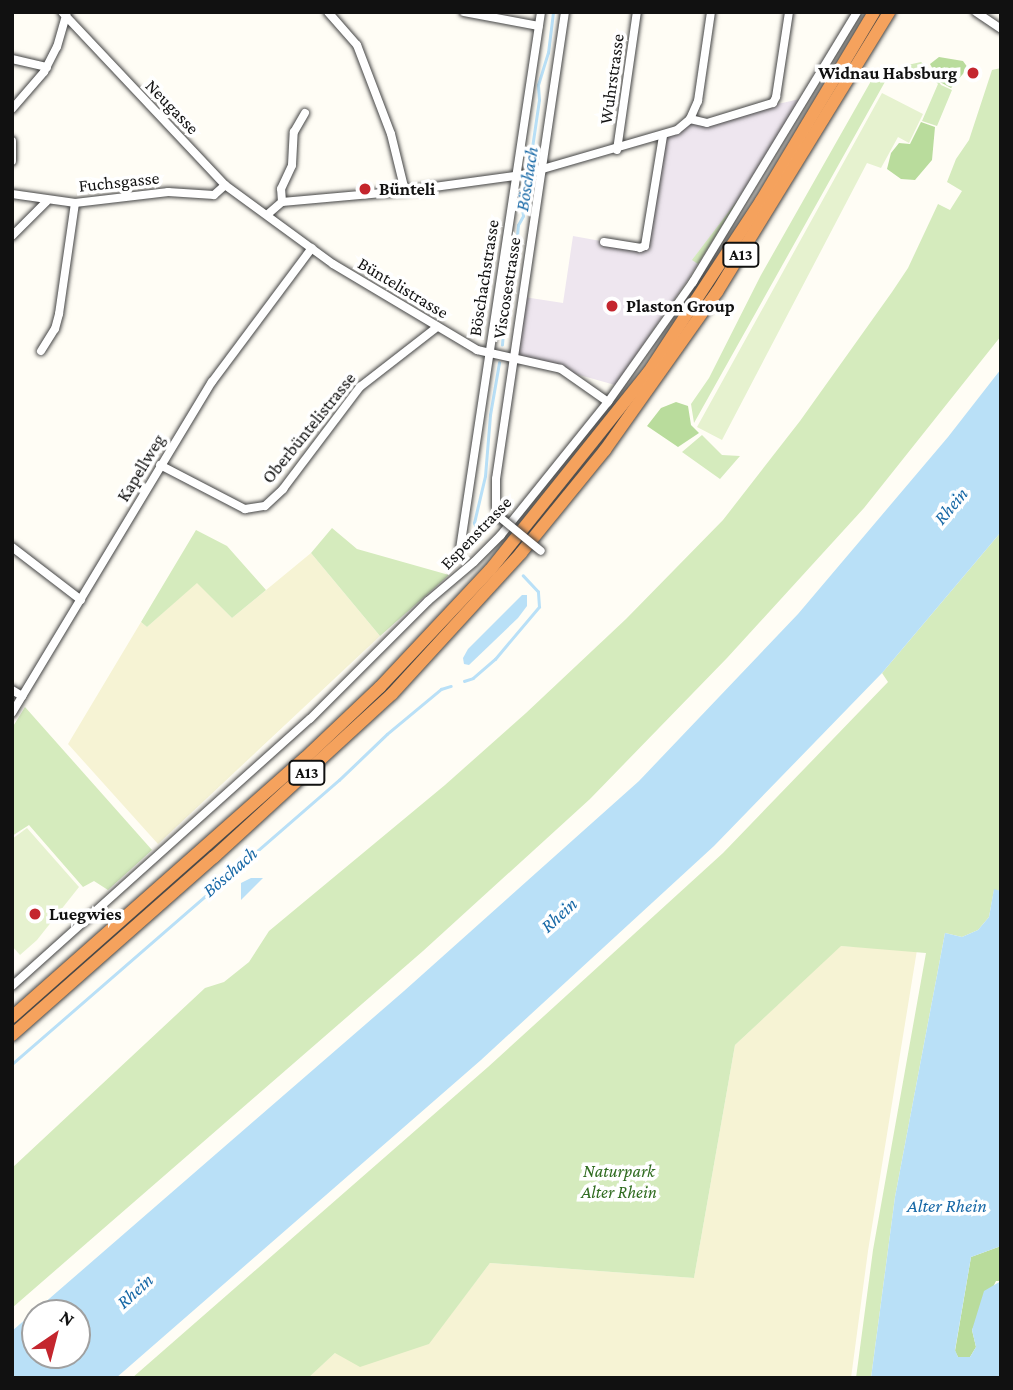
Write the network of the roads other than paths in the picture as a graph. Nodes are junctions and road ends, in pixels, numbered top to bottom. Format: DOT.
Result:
graph roads {
  1 [pos="328,12"];
  2 [pos="464,12"];
  3 [pos="541,12"];
  4 [pos="565,12"];
  5 [pos="637,12"];
  6 [pos="711,12"];
  7 [pos="789,12"];
  8 [pos="857,12"];
  9 [pos="874,12"];
  10 [pos="889,12"];
  11 [pos="976,12"];
  12 [pos="65,14"];
  13 [pos="538,26"];
  14 [pos="1001,29"];
  15 [pos="12,59"];
  16 [pos="47,66"];
  17 [pos="12,109"];
  18 [pos="305,113"];
  19 [pos="690,119"];
  20 [pos="663,136"];
  21 [pos="12,141"];
  22 [pos="617,149"];
  23 [pos="12,160"];
  24 [pos="540,170"];
  25 [pos="519,175"];
  26 [pos="225,185"];
  27 [pos="405,191"];
  28 [pos="12,194"];
  29 [pos="47,201"];
  30 [pos="282,202"];
  31 [pos="75,203"];
  32 [pos="268,214"];
  33 [pos="12,236"];
  34 [pos="604,242"];
  35 [pos="312,248"];
  36 [pos="437,327"];
  37 [pos="41,351"];
  38 [pos="488,352"];
  39 [pos="512,356"];
  40 [pos="608,402"];
  41 [pos="160,465"];
  42 [pos="12,547"];
  43 [pos="460,549"];
  44 [pos="541,551"];
  45 [pos="81,600"];
  46 [pos="12,690"];
  47 [pos="22,696"];
  48 [pos="12,713"];
  49 [pos="101,939"];
  50 [pos="12,986"];
  51 [pos="12,1007"];
  52 [pos="12,1017"];
  53 [pos="12,1035"];
  1 -- 27 [label="street"];
  2 -- 13 [label="street"];
  3 -- 13 [label="street, Böschachstrasse"];
  4 -- 24 [label="street, Viscosestrasse"];
  5 -- 22 [label="street, Wuhrstrasse"];
  6 -- 19 [label="street"];
  7 -- 19 [label="street"];
  8 -- 40 [label="street, Espenstrasse"];
  9 -- 49 [label="highway, A13"];
  10 -- 53 [label="highway, A13"];
  11 -- 14 [label="street"];
  12 -- 16 [label="street"];
  12 -- 26 [label="street, Neugasse"];
  13 -- 25 [label="street, Böschachstrasse"];
  15 -- 16 [label="street"];
  16 -- 17 [label="street"];
  18 -- 30 [label="street"];
  19 -- 20 [label="street"];
  20 -- 22 [label="street"];
  20 -- 34 [label="street"];
  21 -- 23 [label="street"];
  22 -- 24 [label="street"];
  24 -- 25 [label="street"];
  24 -- 39 [label="street, Viscosestrasse"];
  25 -- 27 [label="street"];
  25 -- 38 [label="street, Böschachstrasse"];
  26 -- 31 [label="street, Fuchsgasse"];
  26 -- 32 [label="street, Neugasse"];
  27 -- 30 [label="street"];
  28 -- 29 [label="street, Fuchsgasse"];
  29 -- 31 [label="street, Fuchsgasse"];
  29 -- 33 [label="street"];
  30 -- 32 [label="street"];
  31 -- 37 [label="street"];
  32 -- 35 [label="street, Büntelistrasse"];
  35 -- 36 [label="street, Büntelistrasse"];
  35 -- 41 [label="street, Kapellweg"];
  36 -- 38 [label="street, Büntelistrasse"];
  36 -- 41 [label="street, Oberbüntelistrasse"];
  38 -- 39 [label="street, Büntelistrasse"];
  38 -- 43 [label="street, Böschachstrasse"];
  39 -- 40 [label="street, Büntelistrasse"];
  39 -- 44 [label="street, Viscosestrasse, bridge"];
  40 -- 50 [label="street, Espenstrasse"];
  41 -- 45 [label="street, Kapellweg"];
  42 -- 45 [label="street"];
  45 -- 47 [label="street, Kapellweg"];
  46 -- 47 [label="street"];
  47 -- 48 [label="street, Kapellweg"];
  49 -- 51 [label="highway, A13"];
  49 -- 52 [label="highway, A13"];
}
